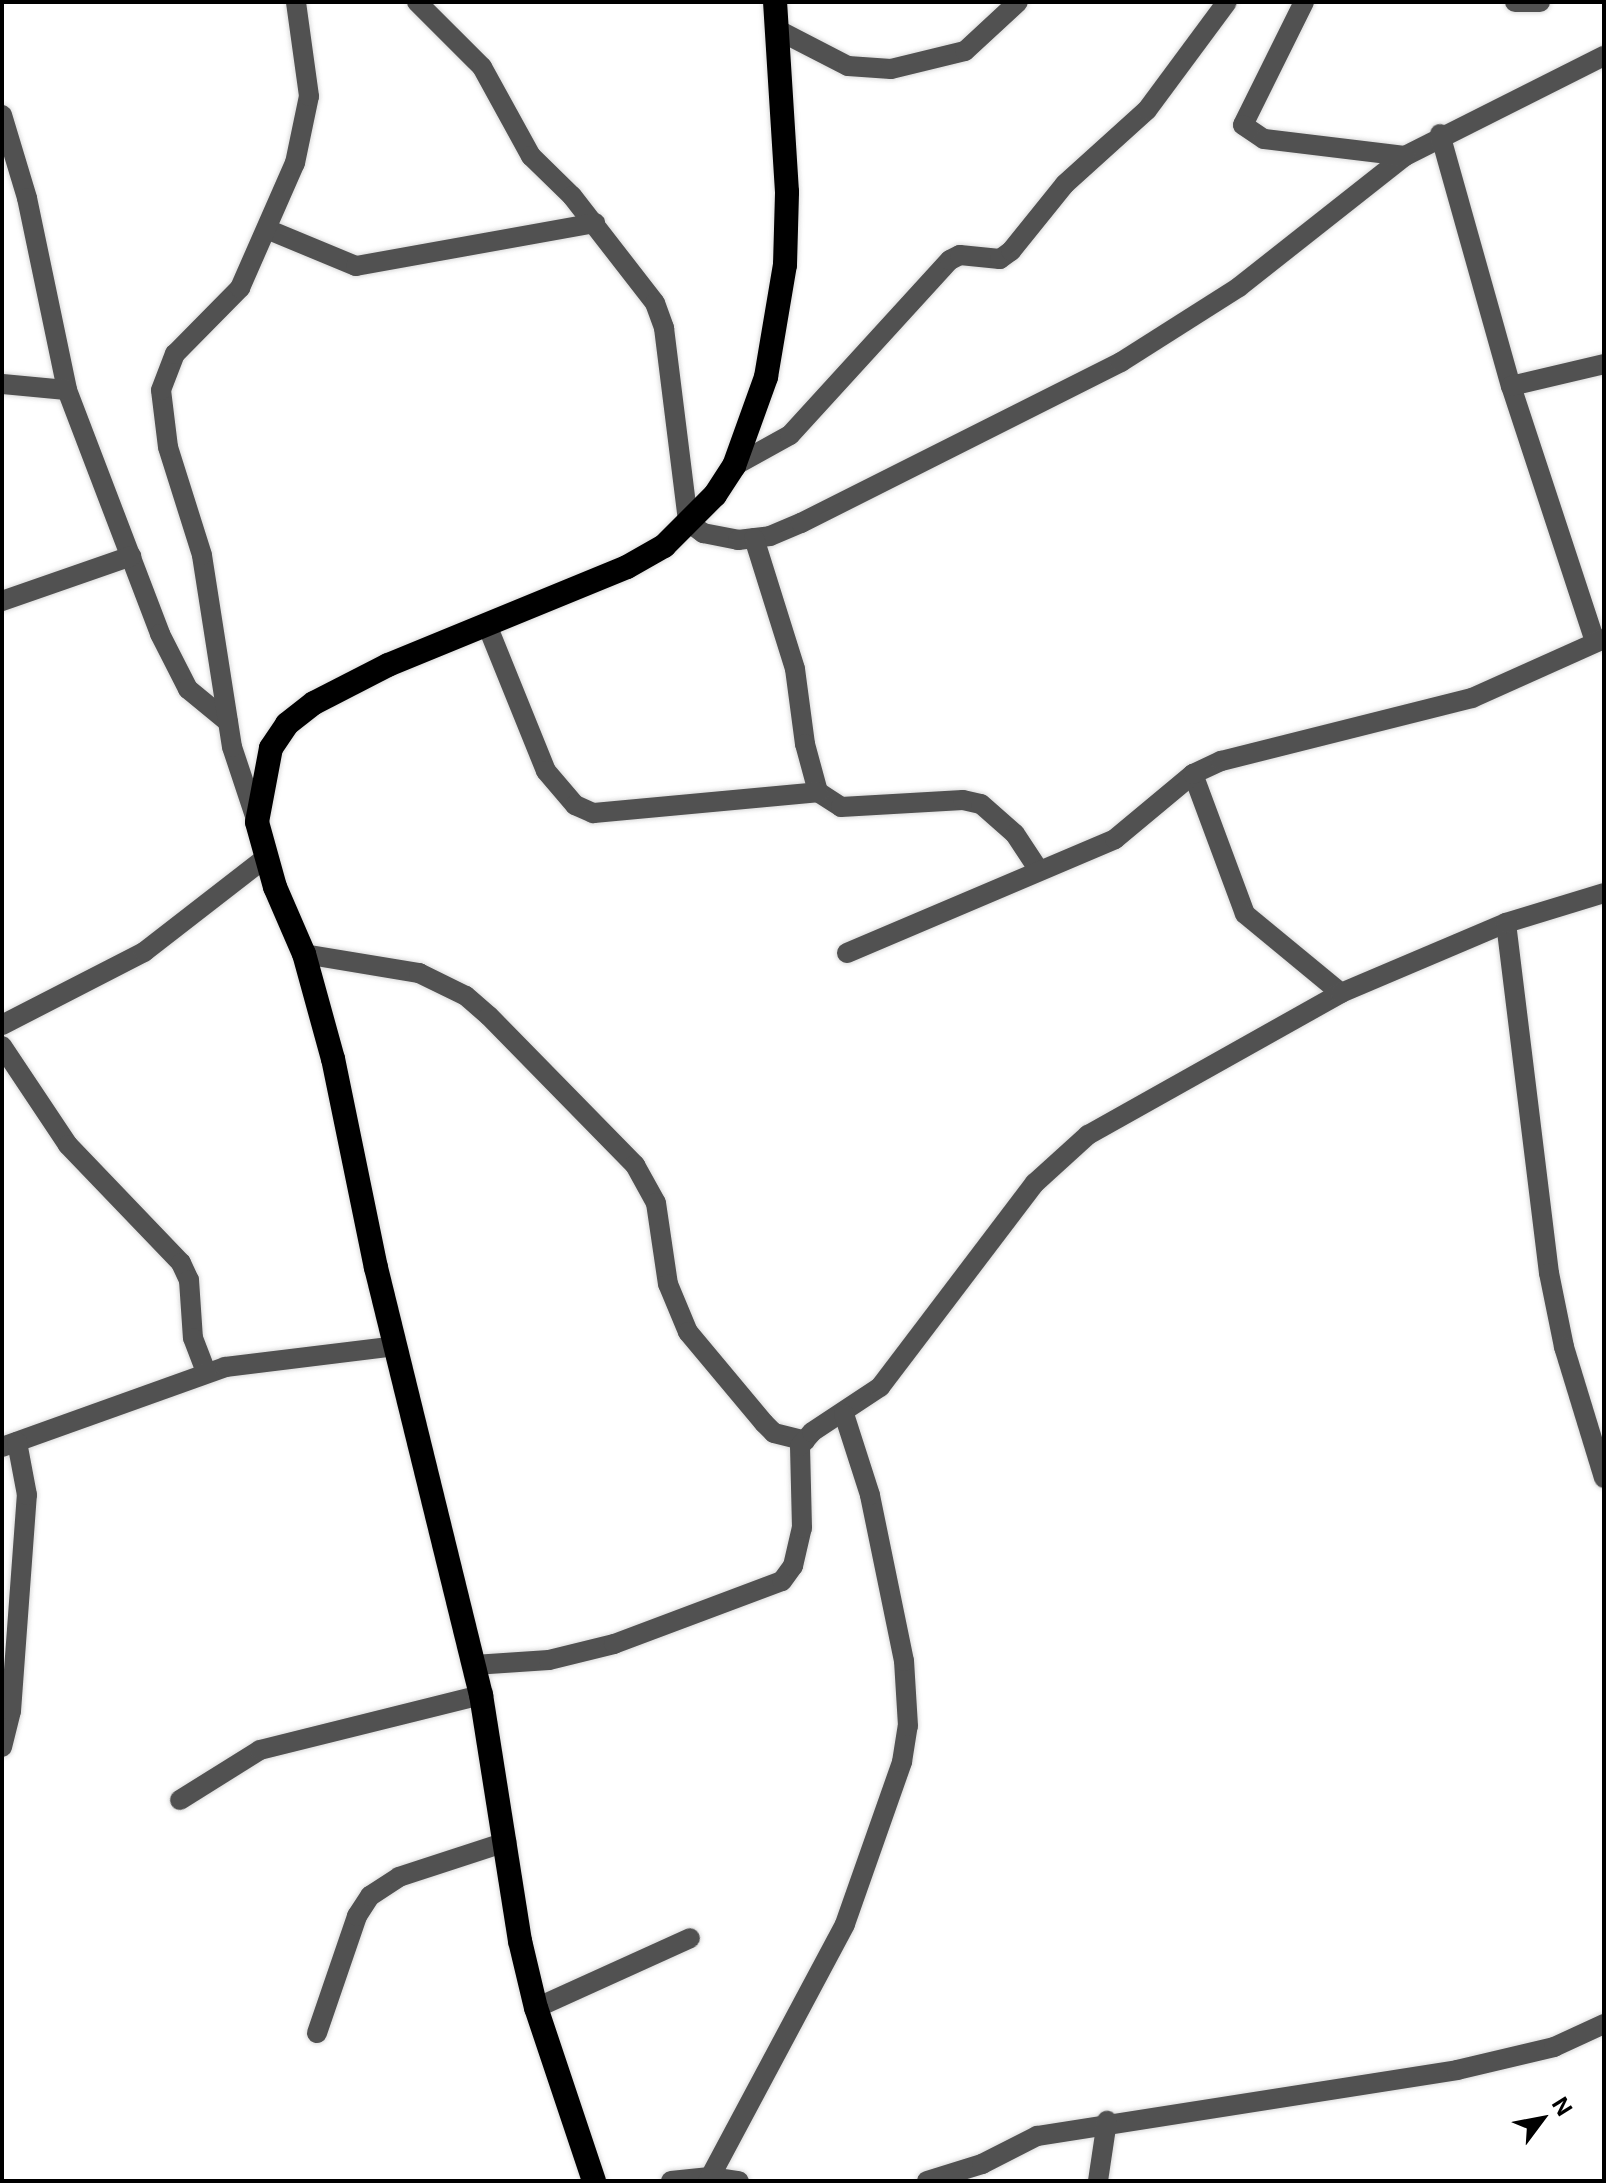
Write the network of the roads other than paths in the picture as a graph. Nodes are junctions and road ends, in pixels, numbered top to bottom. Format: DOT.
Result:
graph roads {
  1 [pos="296,2"];
  2 [pos="417,2"];
  3 [pos="775,2"];
  4 [pos="1018,2"];
  5 [pos="1227,2"];
  6 [pos="1304,2"];
  7 [pos="1515,2"];
  8 [pos="1540,2"];
  9 [pos="776,29"];
  10 [pos="1604,56"];
  11 [pos="2,115"];
  12 [pos="1440,134"];
  13 [pos="1405,156"];
  14 [pos="595,223"];
  15 [pos="269,230"];
  16 [pos="1604,364"];
  17 [pos="2,384"];
  18 [pos="1511,386"];
  19 [pos="67,390"];
  20 [pos="734,466"];
  21 [pos="688,522"];
  22 [pos="754,538"];
  23 [pos="131,556"];
  24 [pos="2,601"];
  25 [pos="487,625"];
  26 [pos="1600,640"];
  27 [pos="228,722"];
  28 [pos="1193,774"];
  29 [pos="818,792"];
  30 [pos="257,822"];
  31 [pos="265,858"];
  32 [pos="1038,869"];
  33 [pos="1604,893"];
  34 [pos="1506,923"];
  35 [pos="847,953"];
  36 [pos="304,954"];
  37 [pos="1341,993"];
  38 [pos="2,1025"];
  39 [pos="2,1046"];
  40 [pos="396,1346"];
  41 [pos="206,1372"];
  42 [pos="844,1414"];
  43 [pos="805,1441"];
  44 [pos="10,1444"];
  45 [pos="1604,1478"];
  46 [pos="474,1665"];
  47 [pos="481,1695"];
  48 [pos="2,1747"];
  49 [pos="180,1800"];
  50 [pos="506,1842"];
  51 [pos="690,1938"];
  52 [pos="536,2008"];
  53 [pos="1604,2024"];
  54 [pos="317,2033"];
  55 [pos="1107,2121"];
  56 [pos="709,2179"];
  57 [pos="594,2181"];
  58 [pos="671,2181"];
  59 [pos="739,2181"];
  60 [pos="927,2181"];
  61 [pos="1098,2181"];
  1 -- 15 [label="street"];
  2 -- 14 [label="street"];
  3 -- 9 [label="highway"];
  4 -- 9 [label="street"];
  5 -- 20 [label="street"];
  6 -- 13 [label="street"];
  7 -- 8 [label="street"];
  9 -- 20 [label="highway"];
  10 -- 12 [label="street"];
  11 -- 19 [label="street"];
  12 -- 13 [label="street"];
  12 -- 18 [label="street"];
  13 -- 22 [label="street"];
  14 -- 15 [label="street"];
  14 -- 21 [label="street"];
  15 -- 27 [label="street"];
  16 -- 18 [label="street"];
  17 -- 19 [label="street"];
  18 -- 26 [label="street"];
  19 -- 23 [label="street"];
  20 -- 21 [label="highway"];
  21 -- 22 [label="street"];
  21 -- 25 [label="highway"];
  22 -- 29 [label="street"];
  23 -- 24 [label="street"];
  23 -- 27 [label="street"];
  25 -- 29 [label="street"];
  25 -- 30 [label="highway"];
  26 -- 28 [label="street"];
  27 -- 30 [label="street"];
  28 -- 32 [label="street"];
  28 -- 37 [label="street"];
  29 -- 32 [label="street"];
  30 -- 31 [label="highway"];
  31 -- 36 [label="highway"];
  31 -- 38 [label="street"];
  32 -- 35 [label="street"];
  33 -- 34 [label="street"];
  34 -- 37 [label="street"];
  34 -- 45 [label="street"];
  36 -- 40 [label="highway"];
  36 -- 43 [label="street"];
  37 -- 42 [label="street"];
  39 -- 41 [label="street"];
  40 -- 41 [label="street"];
  40 -- 46 [label="highway"];
  41 -- 44 [label="street"];
  42 -- 43 [label="street"];
  42 -- 56 [label="street"];
  43 -- 46 [label="street"];
  44 -- 48 [label="street"];
  46 -- 47 [label="highway"];
  47 -- 49 [label="street"];
  47 -- 50 [label="highway"];
  50 -- 52 [label="highway"];
  50 -- 54 [label="street"];
  51 -- 52 [label="street"];
  52 -- 57 [label="highway"];
  53 -- 55 [label="street"];
  55 -- 60 [label="street"];
  55 -- 61 [label="street"];
  56 -- 58 [label="street"];
  56 -- 59 [label="street"];
}
